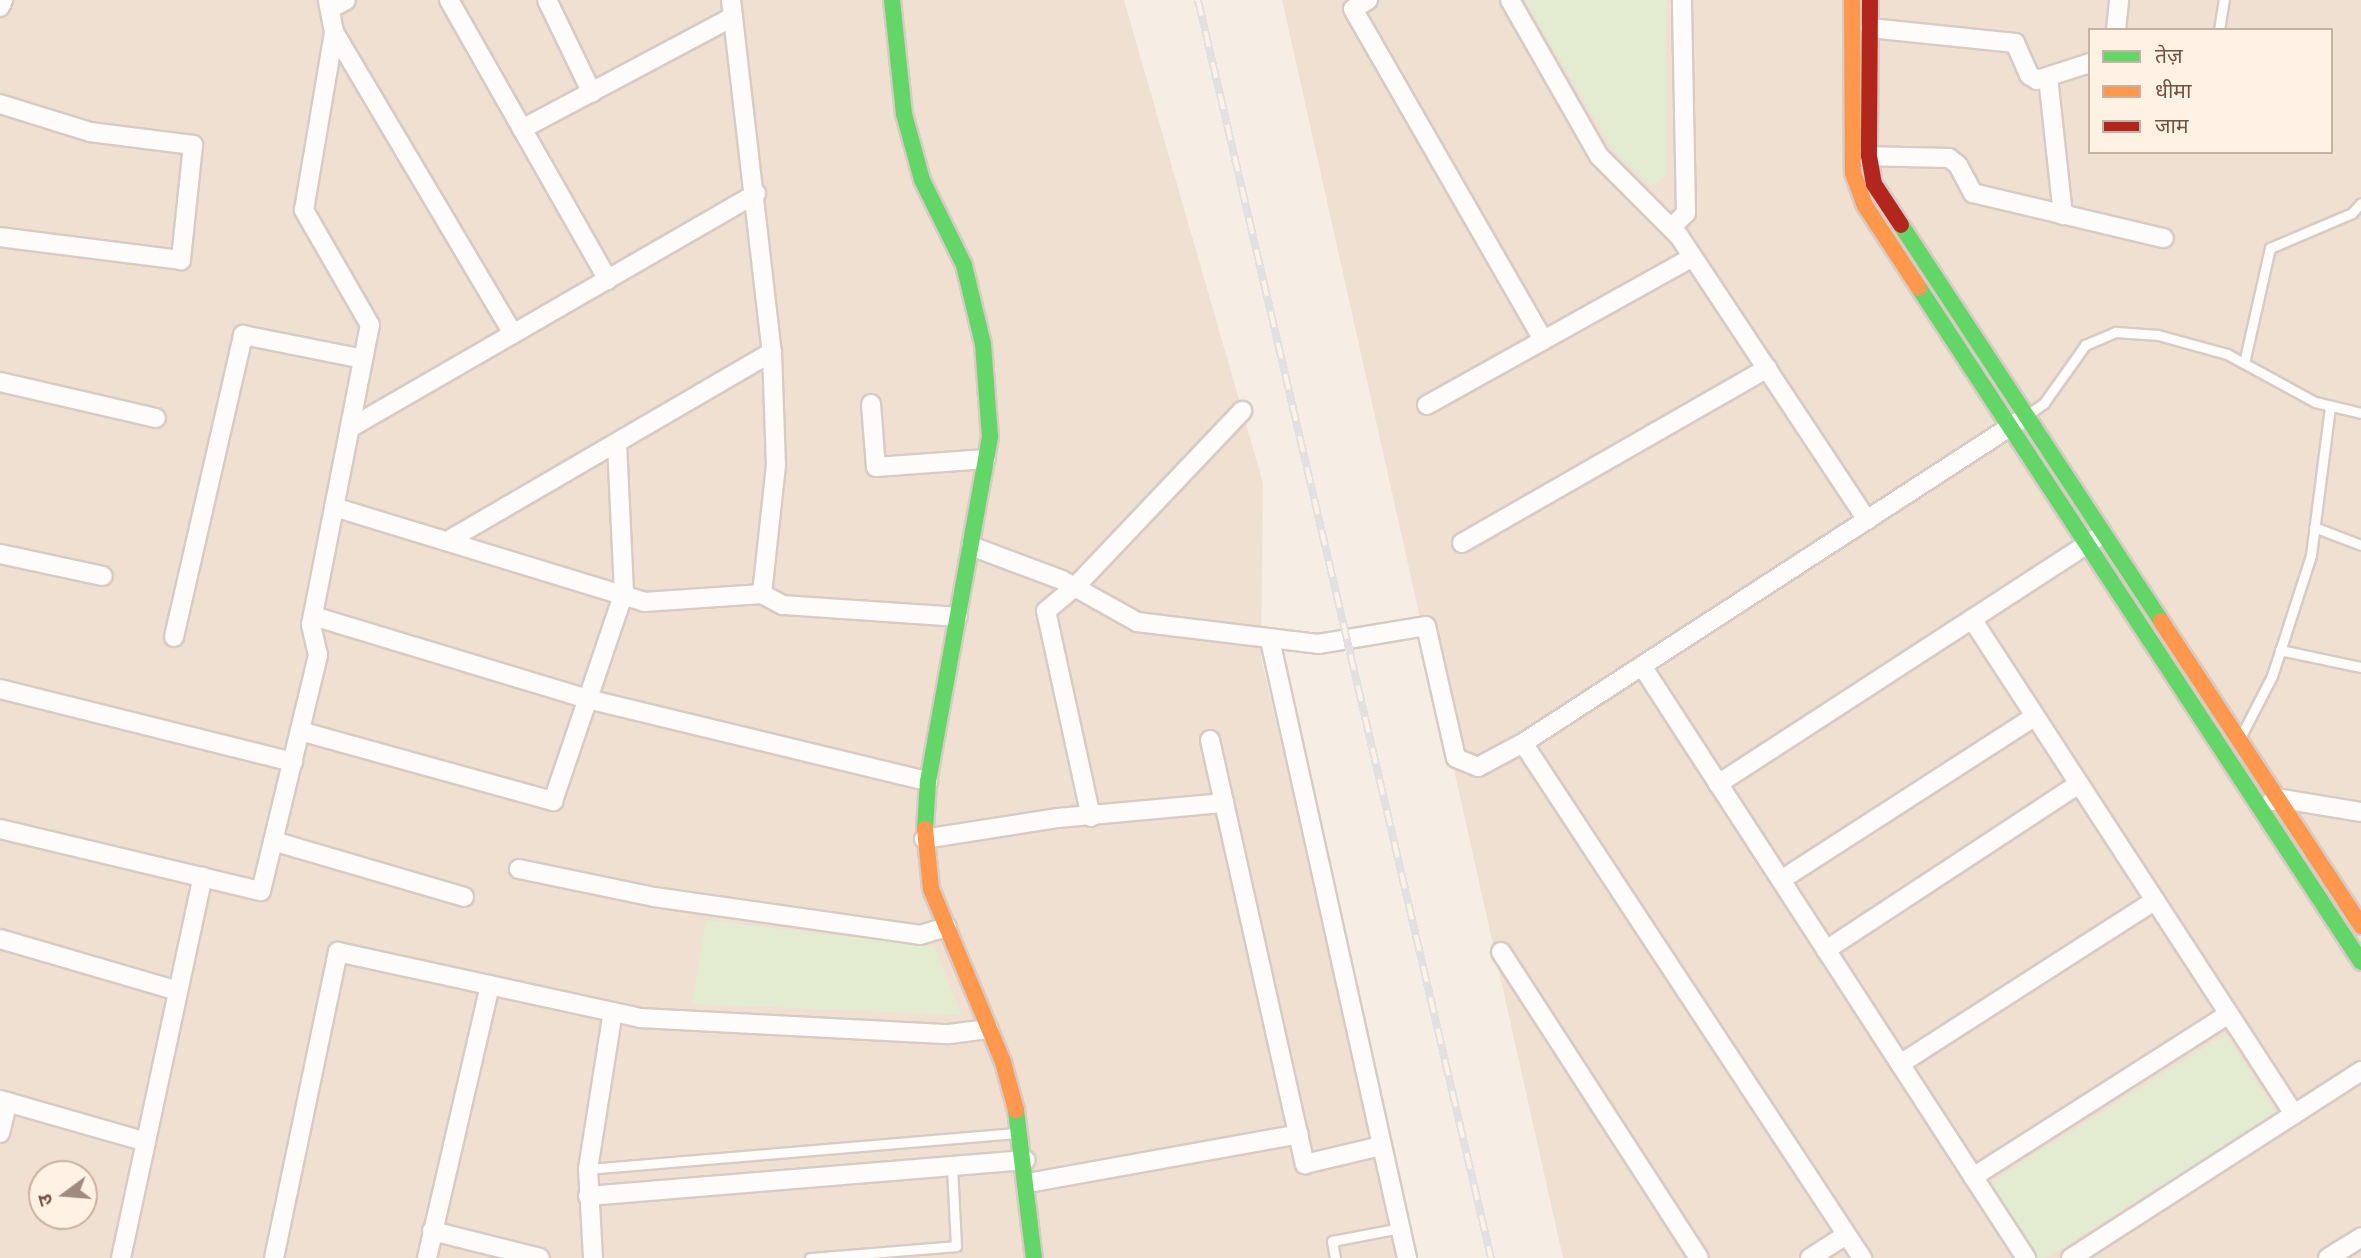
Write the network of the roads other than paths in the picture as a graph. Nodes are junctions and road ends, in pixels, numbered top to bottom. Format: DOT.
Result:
graph roads {
  1 [pos="3,0"];
  2 [pos="449,0"];
  3 [pos="547,0"];
  4 [pos="892,0"];
  5 [pos="1368,0"];
  6 [pos="1510,0"];
  7 [pos="1682,0"];
  8 [pos="1852,0"];
  9 [pos="1870,0"];
  10 [pos="2119,0"];
  11 [pos="2224,0"];
  12 [pos="335,3"];
  13 [pos="0,7"];
  14 [pos="732,9"];
  15 [pos="1870,28"];
  16 [pos="2116,28"];
  17 [pos="2218,28"];
  18 [pos="334,32"];
  19 [pos="2088,64"];
  20 [pos="2048,77"];
  21 [pos="591,93"];
  22 [pos="0,104"];
  23 [pos="522,129"];
  24 [pos="1861,156"];
  25 [pos="756,194"];
  26 [pos="2361,203"];
  27 [pos="2063,215"];
  28 [pos="1671,228"];
  29 [pos="0,237"];
  30 [pos="2164,238"];
  31 [pos="1693,257"];
  32 [pos="608,279"];
  33 [pos="513,334"];
  34 [pos="1543,340"];
  35 [pos="772,352"];
  36 [pos="363,359"];
  37 [pos="2244,363"];
  38 [pos="1767,368"];
  39 [pos="0,382"];
  40 [pos="871,404"];
  41 [pos="1427,405"];
  42 [pos="2330,406"];
  43 [pos="1242,411"];
  44 [pos="2361,413"];
  45 [pos="2028,415"];
  46 [pos="156,418"];
  47 [pos="2011,427"];
  48 [pos="350,428"];
  49 [pos="617,443"];
  50 [pos="986,459"];
  51 [pos="334,507"];
  52 [pos="1867,520"];
  53 [pos="2314,527"];
  54 [pos="2104,533"];
  55 [pos="449,540"];
  56 [pos="1462,542"];
  57 [pos="2088,544"];
  58 [pos="2361,545"];
  59 [pos="971,546"];
  60 [pos="0,554"];
  61 [pos="103,576"];
  62 [pos="1075,587"];
  63 [pos="624,592"];
  64 [pos="762,594"];
  65 [pos="313,617"];
  66 [pos="958,617"];
  67 [pos="1972,619"];
  68 [pos="174,637"];
  69 [pos="1270,640"];
  70 [pos="2280,650"];
  71 [pos="1642,667"];
  72 [pos="2361,667"];
  73 [pos="0,689"];
  74 [pos="588,699"];
  75 [pos="2035,716"];
  76 [pos="300,731"];
  77 [pos="1210,740"];
  78 [pos="2239,740"];
  79 [pos="1523,743"];
  80 [pos="293,762"];
  81 [pos="928,781"];
  82 [pos="1718,784"];
  83 [pos="2079,784"];
  84 [pos="2277,798"];
  85 [pos="1224,803"];
  86 [pos="2260,808"];
  87 [pos="2361,812"];
  88 [pos="1091,817"];
  89 [pos="0,829"];
  90 [pos="924,839"];
  91 [pos="273,841"];
  92 [pos="519,869"];
  93 [pos="203,877"];
  94 [pos="1781,880"];
  95 [pos="464,897"];
  96 [pos="2155,900"];
  97 [pos="2361,926"];
  98 [pos="947,927"];
  99 [pos="0,939"];
  100 [pos="1826,950"];
  101 [pos="1501,952"];
  102 [pos="2361,962"];
  103 [pos="490,985"];
  104 [pos="178,991"];
  105 [pos="612,1012"];
  106 [pos="2229,1014"];
  107 [pos="989,1029"];
  108 [pos="1900,1064"];
  109 [pos="2361,1071"];
  110 [pos="4,1101"];
  111 [pos="2294,1114"];
  112 [pos="0,1133"];
  113 [pos="1022,1133"];
  114 [pos="1299,1134"];
  115 [pos="146,1142"];
  116 [pos="1381,1146"];
  117 [pos="1026,1160"];
  118 [pos="952,1166"];
  119 [pos="588,1169"];
  120 [pos="1973,1177"];
  121 [pos="1028,1183"];
  122 [pos="589,1196"];
  123 [pos="1400,1228"];
  124 [pos="432,1231"];
  125 [pos="1846,1234"];
  126 [pos="2360,1239"];
  127 [pos="121,1258"];
  128 [pos="274,1258"];
  129 [pos="427,1258"];
  130 [pos="540,1258"];
  131 [pos="593,1258"];
  132 [pos="810,1258"];
  133 [pos="1034,1258"];
  134 [pos="1335,1258"];
  135 [pos="1406,1258"];
  136 [pos="1699,1258"];
  137 [pos="1810,1258"];
  138 [pos="1862,1258"];
  139 [pos="2026,1258"];
  140 [pos="2071,1258"];
  141 [pos="2328,1258"];
  1 -- 13 [label="street"];
  2 -- 23 [label="street"];
  3 -- 21 [label="street"];
  4 -- 50 [label="street"];
  5 -- 34 [label="street"];
  6 -- 28 [label="street"];
  7 -- 28 [label="street"];
  8 -- 24 [label="street"];
  9 -- 15 [label="street"];
  10 -- 16 [label="street"];
  11 -- 17 [label="lane"];
  12 -- 18 [label="street"];
  14 -- 21 [label="street"];
  14 -- 25 [label="street"];
  15 -- 20 [label="street"];
  15 -- 24 [label="street"];
  18 -- 33 [label="street"];
  18 -- 36 [label="street"];
  19 -- 20 [label="street"];
  20 -- 27 [label="street"];
  21 -- 23 [label="street"];
  22 -- 29 [label="street"];
  23 -- 32 [label="street"];
  24 -- 27 [label="street"];
  24 -- 45 [label="street"];
  24 -- 47 [label="street"];
  25 -- 32 [label="street"];
  25 -- 35 [label="street"];
  26 -- 37 [label="lane"];
  27 -- 30 [label="street"];
  28 -- 31 [label="street"];
  31 -- 34 [label="street"];
  31 -- 38 [label="street"];
  32 -- 33 [label="street"];
  33 -- 48 [label="street"];
  34 -- 41 [label="street"];
  35 -- 49 [label="street"];
  35 -- 64 [label="street"];
  36 -- 48 [label="street"];
  36 -- 68 [label="street"];
  37 -- 42 [label="lane"];
  37 -- 45 [label="lane"];
  38 -- 52 [label="street"];
  38 -- 56 [label="street"];
  39 -- 46 [label="street"];
  40 -- 50 [label="street"];
  42 -- 44 [label="lane"];
  42 -- 53 [label="lane"];
  43 -- 62 [label="street"];
  45 -- 47 [label="street"];
  45 -- 54 [label="street"];
  47 -- 52 [label="street"];
  47 -- 57 [label="street"];
  48 -- 51 [label="street"];
  49 -- 55 [label="street"];
  49 -- 63 [label="street"];
  50 -- 59 [label="street"];
  51 -- 55 [label="street"];
  51 -- 65 [label="street"];
  52 -- 71 [label="street"];
  53 -- 58 [label="lane"];
  53 -- 70 [label="lane"];
  54 -- 57 [label="street"];
  54 -- 78 [label="street"];
  55 -- 63 [label="street"];
  57 -- 67 [label="street"];
  57 -- 86 [label="street"];
  59 -- 62 [label="street"];
  59 -- 66 [label="street"];
  60 -- 61 [label="street"];
  62 -- 69 [label="street"];
  62 -- 88 [label="street"];
  63 -- 64 [label="street"];
  63 -- 74 [label="street"];
  64 -- 66 [label="street"];
  65 -- 74 [label="street"];
  65 -- 76 [label="street"];
  66 -- 81 [label="street"];
  67 -- 75 [label="street"];
  67 -- 82 [label="street"];
  69 -- 79 [label="street"];
  69 -- 116 [label="street"];
  70 -- 72 [label="lane"];
  70 -- 78 [label="lane"];
  71 -- 79 [label="street"];
  71 -- 82 [label="street"];
  73 -- 80 [label="street"];
  74 -- 76 [label="street"];
  74 -- 81 [label="street"];
  75 -- 83 [label="street"];
  75 -- 94 [label="street"];
  76 -- 80 [label="street"];
  77 -- 85 [label="street"];
  78 -- 84 [label="street"];
  79 -- 125 [label="street"];
  80 -- 91 [label="street"];
  81 -- 90 [label="street"];
  82 -- 94 [label="street"];
  83 -- 96 [label="street"];
  83 -- 100 [label="street"];
  84 -- 86 [label="street"];
  84 -- 87 [label="street"];
  84 -- 97 [label="street"];
  85 -- 88 [label="street"];
  85 -- 114 [label="street"];
  86 -- 102 [label="street"];
  88 -- 90 [label="street"];
  89 -- 93 [label="street"];
  90 -- 98 [label="street"];
  91 -- 93 [label="street"];
  91 -- 95 [label="street"];
  92 -- 98 [label="street"];
  93 -- 104 [label="street"];
  94 -- 100 [label="street"];
  96 -- 106 [label="street"];
  96 -- 108 [label="street"];
  98 -- 107 [label="street"];
  99 -- 104 [label="street"];
  100 -- 108 [label="street"];
  101 -- 136 [label="street"];
  103 -- 105 [label="street"];
  103 -- 124 [label="street"];
  103 -- 128 [label="street"];
  104 -- 115 [label="street"];
  105 -- 107 [label="street"];
  105 -- 119 [label="street"];
  106 -- 111 [label="street"];
  106 -- 120 [label="street"];
  107 -- 113 [label="street"];
  108 -- 120 [label="street"];
  109 -- 111 [label="street"];
  110 -- 112 [label="street"];
  110 -- 115 [label="street"];
  111 -- 140 [label="street"];
  113 -- 117 [label="street"];
  113 -- 119 [label="lane"];
  114 -- 116 [label="street"];
  114 -- 121 [label="street"];
  115 -- 127 [label="street"];
  116 -- 123 [label="street"];
  117 -- 118 [label="street"];
  117 -- 121 [label="street"];
  118 -- 122 [label="street"];
  118 -- 132 [label="lane"];
  119 -- 122 [label="street"];
  120 -- 139 [label="street"];
  121 -- 133 [label="street"];
  122 -- 131 [label="street"];
  123 -- 134 [label="lane"];
  123 -- 135 [label="street"];
  124 -- 129 [label="street"];
  124 -- 130 [label="street"];
  125 -- 137 [label="street"];
  125 -- 138 [label="street"];
  126 -- 141 [label="street"];
}
